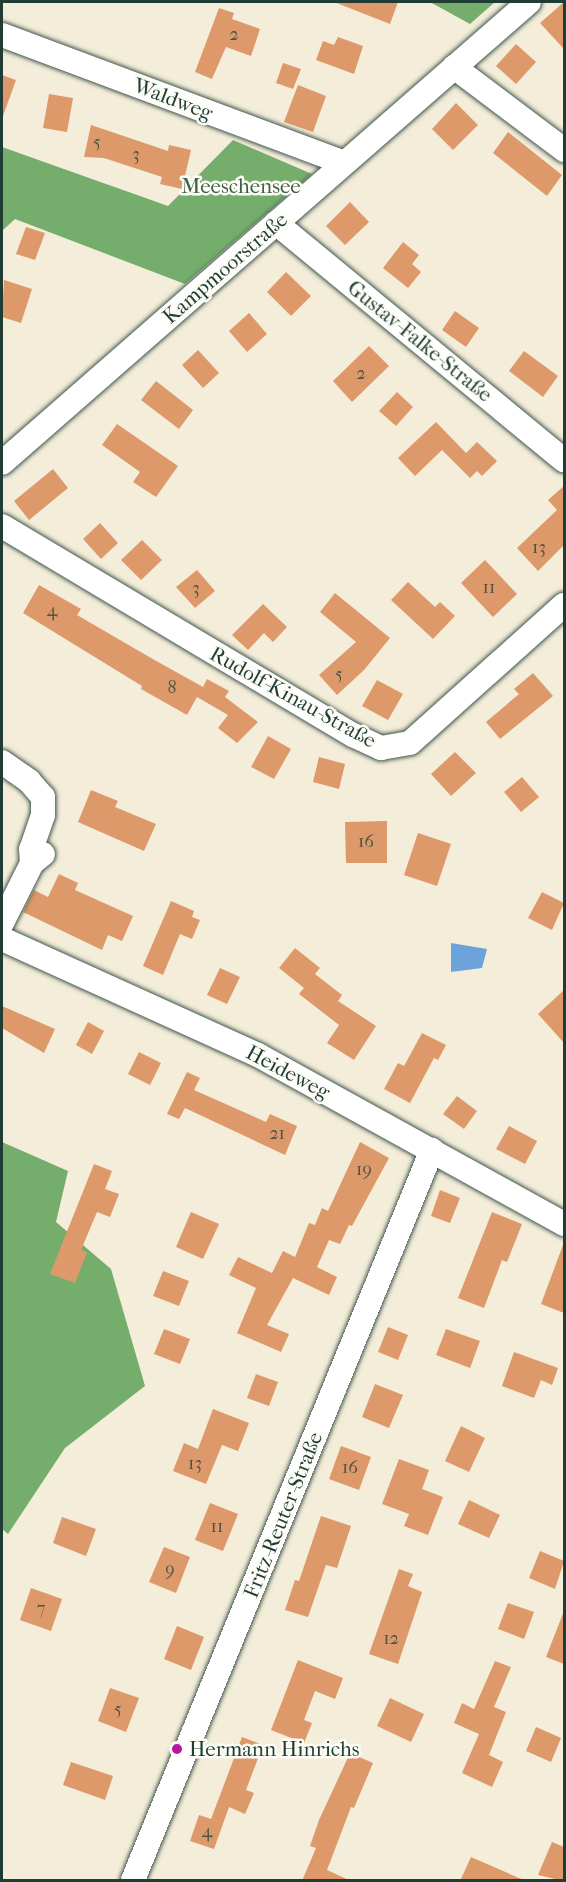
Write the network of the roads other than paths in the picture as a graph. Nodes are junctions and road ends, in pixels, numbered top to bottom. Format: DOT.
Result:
graph roads {
  1 [pos="529,2"];
  2 [pos="2,35"];
  3 [pos="454,67"];
  4 [pos="564,150"];
  5 [pos="344,163"];
  6 [pos="276,223"];
  7 [pos="564,460"];
  8 [pos="2,464"];
  9 [pos="2,526"];
  10 [pos="564,605"];
  11 [pos="2,762"];
  12 [pos="2,923"];
  13 [pos="2,939"];
  14 [pos="432,1150"];
  15 [pos="564,1224"];
  16 [pos="133,1881"];
  1 -- 3 [label="street, Kampmoorstraße"];
  2 -- 5 [label="street, Waldweg"];
  3 -- 4 [label="street"];
  3 -- 5 [label="street, Kampmoorstraße"];
  5 -- 6 [label="street, Kampmoorstraße"];
  6 -- 7 [label="street, Gustav-Falke-Straße"];
  6 -- 8 [label="street, Kampmoorstraße"];
  9 -- 10 [label="street, Rudolf-Kinau-Straße"];
  11 -- 12 [label="street"];
  13 -- 14 [label="street, Heideweg"];
  14 -- 15 [label="street, Heideweg"];
  14 -- 16 [label="street, Fritz-Reuter-Straße"];
}
